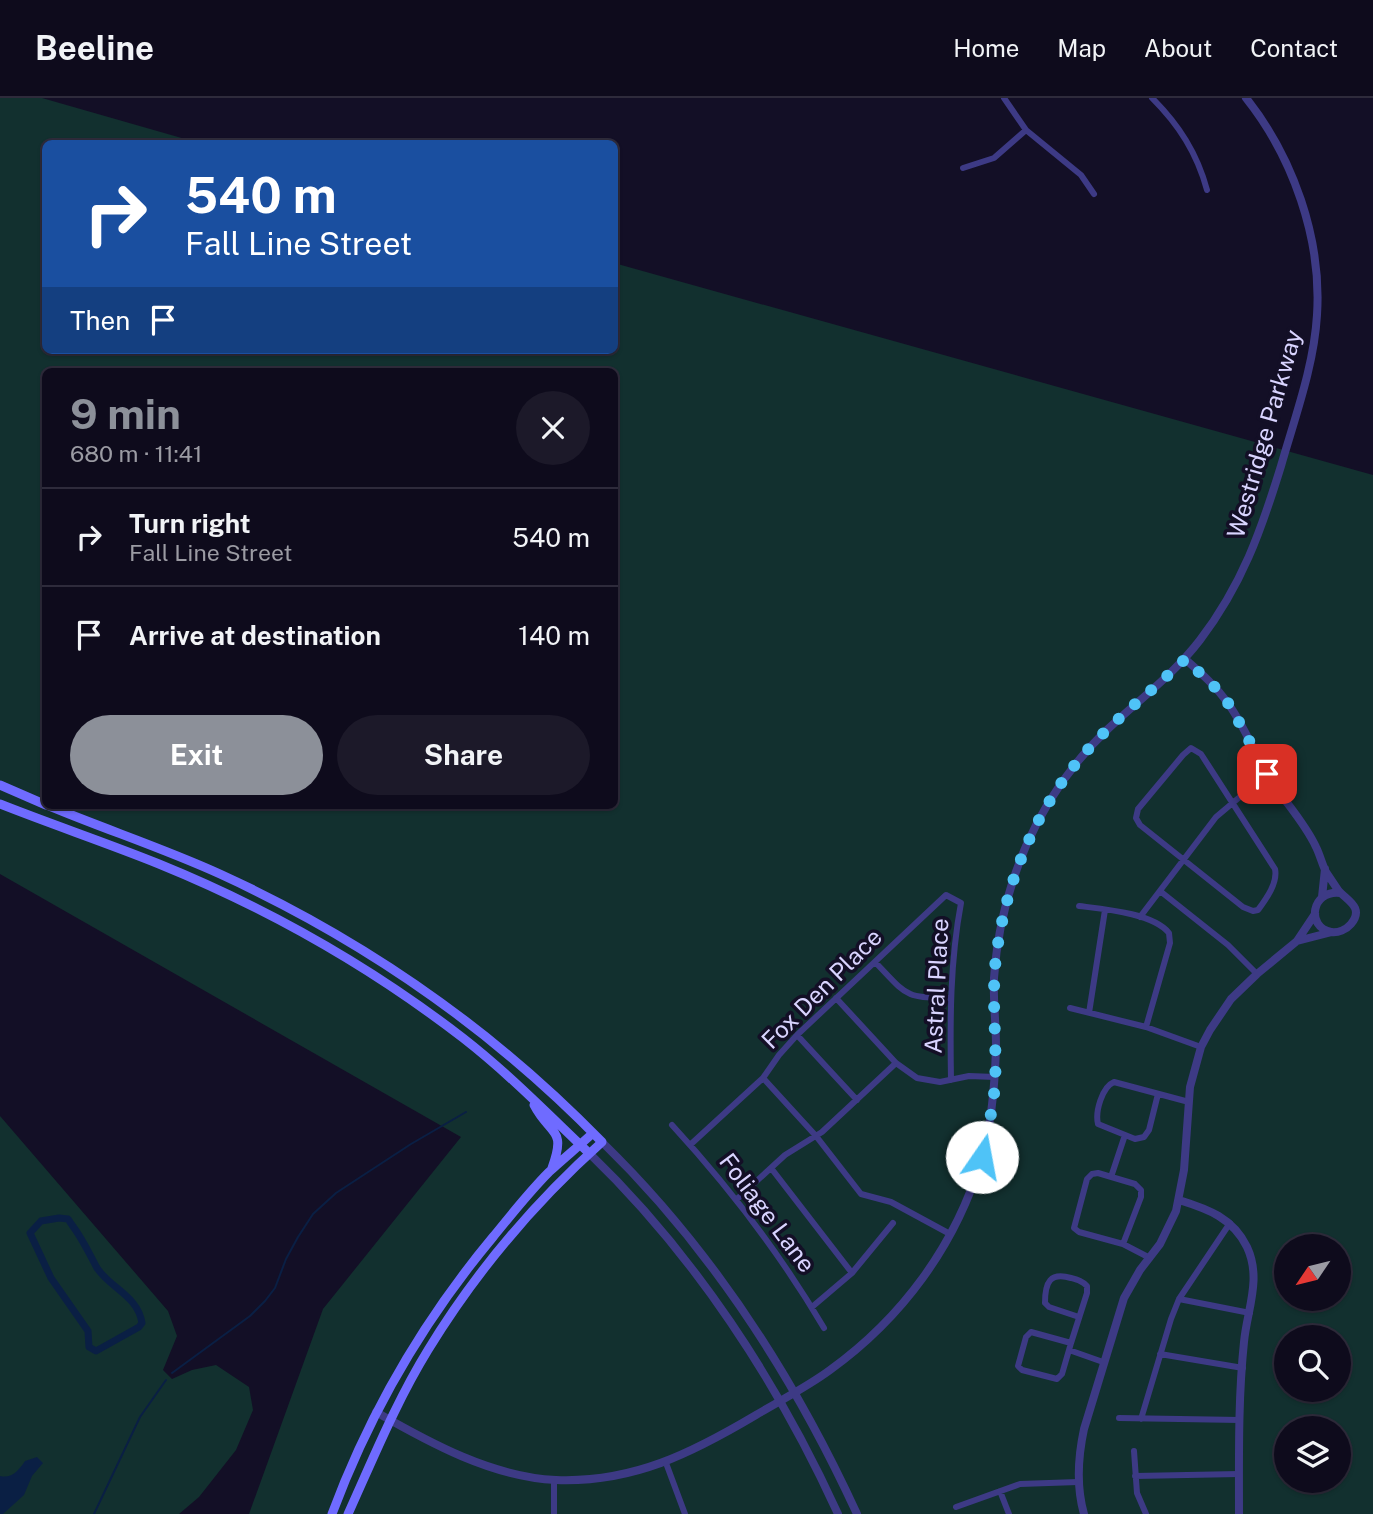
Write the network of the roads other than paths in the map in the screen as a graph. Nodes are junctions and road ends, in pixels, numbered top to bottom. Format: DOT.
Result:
graph roads {
  1 [pos="1004,98"];
  2 [pos="1152,98"];
  3 [pos="1246,98"];
  4 [pos="1026,130"];
  5 [pos="963,168"];
  6 [pos="1207,190"];
  7 [pos="1094,194"];
  8 [pos="1185,659"];
  9 [pos="1267,774"];
  10 [pos="0,785"];
  11 [pos="1232,802"];
  12 [pos="42,803"];
  13 [pos="0,804"];
  14 [pos="56,809"];
  15 [pos="1184,859"];
  16 [pos="1325,869"];
  17 [pos="1160,891"];
  18 [pos="1340,893"];
  19 [pos="1322,897"];
  20 [pos="954,899"];
  21 [pos="1079,906"];
  22 [pos="1105,910"];
  23 [pos="1315,914"];
  24 [pos="1140,917"];
  25 [pos="1332,932"];
  26 [pos="1297,941"];
  27 [pos="875,962"];
  28 [pos="1257,974"];
  29 [pos="836,998"];
  30 [pos="950,998"];
  31 [pos="1070,1008"];
  32 [pos="1089,1013"];
  33 [pos="1146,1027"];
  34 [pos="797,1035"];
  35 [pos="1201,1048"];
  36 [pos="896,1063"];
  37 [pos="995,1077"];
  38 [pos="764,1078"];
  39 [pos="951,1080"];
  40 [pos="1158,1094"];
  41 [pos="530,1097"];
  42 [pos="857,1100"];
  43 [pos="1189,1102"];
  44 [pos="672,1125"];
  45 [pos="593,1133"];
  46 [pos="1125,1135"];
  47 [pos="816,1136"];
  48 [pos="601,1142"];
  49 [pos="580,1145"];
  50 [pos="690,1145"];
  51 [pos="589,1153"];
  52 [pos="771,1168"];
  53 [pos="551,1170"];
  54 [pos="1111,1177"];
  55 [pos="736,1200"];
  56 [pos="1180,1200"];
  57 [pos="893,1223"];
  58 [pos="1230,1223"];
  59 [pos="950,1234"];
  60 [pos="1123,1244"];
  61 [pos="1150,1258"];
  62 [pos="852,1273"];
  63 [pos="1179,1299"];
  64 [pos="812,1307"];
  65 [pos="1250,1313"];
  66 [pos="1079,1317"];
  67 [pos="824,1328"];
  68 [pos="1070,1347"];
  69 [pos="1160,1354"];
  70 [pos="1103,1362"];
  71 [pos="1243,1368"];
  72 [pos="795,1392"];
  73 [pos="780,1401"];
  74 [pos="376,1412"];
  75 [pos="1119,1418"];
  76 [pos="1141,1419"];
  77 [pos="1240,1420"];
  78 [pos="391,1421"];
  79 [pos="1134,1451"];
  80 [pos="666,1463"];
  81 [pos="1239,1474"];
  82 [pos="1135,1476"];
  83 [pos="554,1480"];
  84 [pos="1078,1482"];
  85 [pos="1000,1491"];
  86 [pos="956,1507"];
  87 [pos="332,1514"];
  88 [pos="348,1514"];
  89 [pos="554,1514"];
  90 [pos="685,1514"];
  91 [pos="838,1514"];
  92 [pos="857,1514"];
  93 [pos="1009,1514"];
  94 [pos="1084,1514"];
  95 [pos="1146,1514"];
  96 [pos="1239,1514"];
  1 -- 4 [label="street"];
  2 -- 6 [label="street"];
  3 -- 8 [label="street, Westridge Parkway"];
  4 -- 5 [label="street"];
  4 -- 7 [label="street"];
  8 -- 9 [label="street"];
  8 -- 37 [label="street, Westridge Parkway"];
  9 -- 11 [label="street"];
  9 -- 16 [label="street"];
  10 -- 12 [label="main road"];
  11 -- 15 [label="street"];
  11 -- 15 [label="street"];
  11 -- 15 [label="street"];
  13 -- 41 [label="main road"];
  14 -- 45 [label="main road"];
  15 -- 17 [label="street"];
  16 -- 18 [label="street"];
  16 -- 19 [label="street"];
  17 -- 24 [label="street"];
  17 -- 28 [label="street"];
  18 -- 19 [label="street"];
  18 -- 25 [label="street"];
  19 -- 23 [label="street"];
  20 -- 27 [label="street, Fox Den Place"];
  20 -- 30 [label="street, Astral Place"];
  21 -- 22 [label="street"];
  22 -- 24 [label="street"];
  22 -- 32 [label="street"];
  23 -- 25 [label="street"];
  23 -- 26 [label="street"];
  24 -- 33 [label="street"];
  25 -- 26 [label="street"];
  26 -- 28 [label="street"];
  27 -- 29 [label="street, Fox Den Place"];
  27 -- 30 [label="street"];
  28 -- 35 [label="street"];
  29 -- 34 [label="street, Fox Den Place"];
  29 -- 36 [label="street"];
  30 -- 39 [label="street, Astral Place"];
  31 -- 32 [label="street"];
  32 -- 33 [label="street"];
  33 -- 35 [label="street"];
  34 -- 38 [label="street, Fox Den Place"];
  34 -- 42 [label="street"];
  35 -- 43 [label="street"];
  36 -- 39 [label="street"];
  36 -- 42 [label="street"];
  37 -- 39 [label="street"];
  37 -- 59 [label="street, Westridge Parkway"];
  38 -- 47 [label="street"];
  38 -- 50 [label="street, Fox Den Place"];
  40 -- 43 [label="street"];
  40 -- 46 [label="street"];
  40 -- 46 [label="street"];
  41 -- 49 [label="main road"];
  41 -- 53 [label="main road"];
  42 -- 47 [label="street"];
  43 -- 56 [label="street"];
  44 -- 50 [label="street, Foliage Lane"];
  45 -- 48 [label="main road"];
  45 -- 49 [label="main road"];
  46 -- 54 [label="street"];
  47 -- 52 [label="street"];
  47 -- 59 [label="street"];
  48 -- 51 [label="main road"];
  48 -- 72 [label="street"];
  49 -- 51 [label="main road"];
  49 -- 53 [label="main road"];
  50 -- 55 [label="street, Foliage Lane"];
  51 -- 73 [label="street"];
  51 -- 78 [label="main road"];
  52 -- 55 [label="street"];
  52 -- 62 [label="street"];
  53 -- 74 [label="main road"];
  54 -- 60 [label="street"];
  54 -- 60 [label="street"];
  55 -- 64 [label="street, Foliage Lane"];
  56 -- 58 [label="street"];
  56 -- 61 [label="street"];
  57 -- 62 [label="street"];
  58 -- 63 [label="street"];
  58 -- 65 [label="street"];
  59 -- 72 [label="street, Westridge Parkway"];
  60 -- 61 [label="street"];
  61 -- 70 [label="street"];
  62 -- 64 [label="street"];
  63 -- 65 [label="street"];
  63 -- 69 [label="street"];
  64 -- 67 [label="street, Foliage Lane"];
  65 -- 71 [label="street"];
  66 -- 66 [label="street"];
  66 -- 68 [label="street"];
  68 -- 68 [label="street"];
  68 -- 70 [label="street"];
  69 -- 71 [label="street"];
  69 -- 76 [label="street"];
  70 -- 84 [label="street"];
  71 -- 77 [label="street"];
  72 -- 73 [label="street, Westridge Parkway"];
  72 -- 92 [label="street"];
  73 -- 80 [label="street, Westridge Parkway"];
  73 -- 91 [label="street"];
  74 -- 78 [label="street, Westridge Parkway"];
  74 -- 87 [label="main road"];
  75 -- 76 [label="street"];
  76 -- 77 [label="street"];
  77 -- 81 [label="street"];
  78 -- 83 [label="street, Westridge Parkway"];
  78 -- 88 [label="main road"];
  79 -- 82 [label="street"];
  80 -- 83 [label="street, Westridge Parkway"];
  80 -- 90 [label="street"];
  81 -- 82 [label="street"];
  81 -- 96 [label="street"];
  82 -- 95 [label="street"];
  83 -- 89 [label="street"];
  84 -- 85 [label="street"];
  84 -- 94 [label="street"];
  85 -- 86 [label="street"];
  85 -- 93 [label="street"];
}
